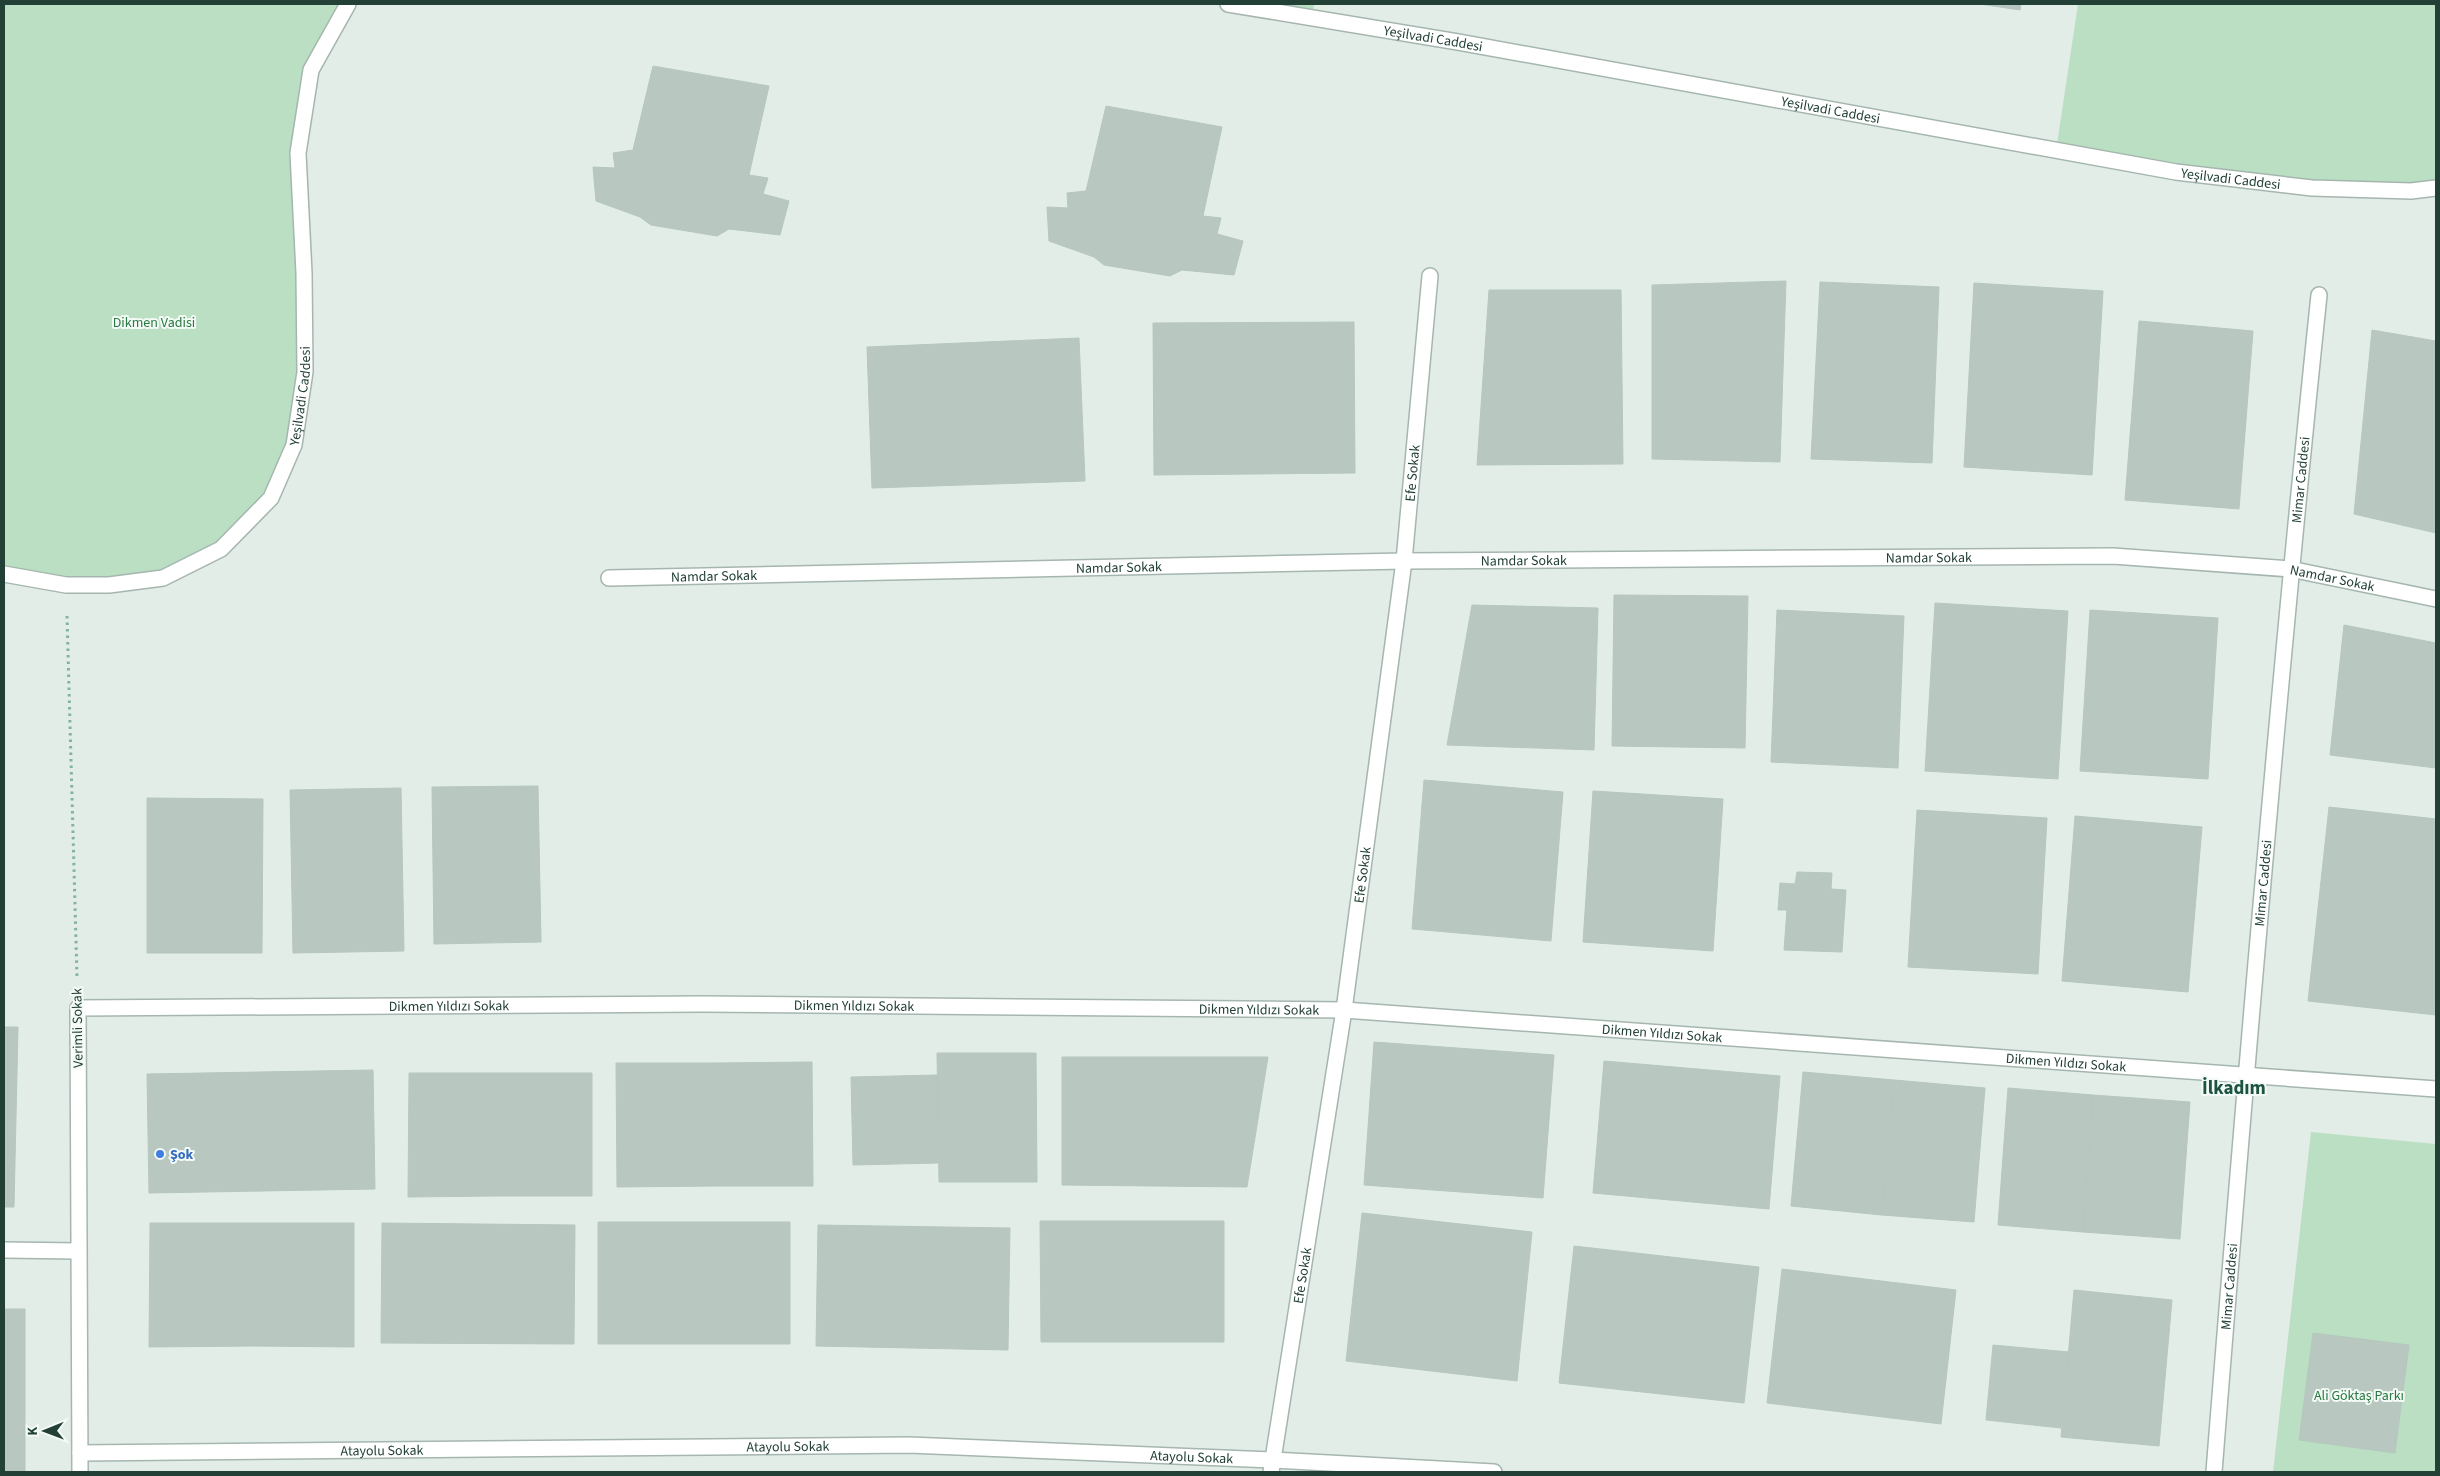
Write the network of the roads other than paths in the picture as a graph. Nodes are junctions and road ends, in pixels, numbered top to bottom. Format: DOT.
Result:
graph roads {
  1 [pos="348,4"];
  2 [pos="1228,4"];
  3 [pos="2436,188"];
  4 [pos="1430,276"];
  5 [pos="2319,295"];
  6 [pos="1404,561"];
  7 [pos="2290,569"];
  8 [pos="4,574"];
  9 [pos="609,578"];
  10 [pos="2436,599"];
  11 [pos="78,1008"];
  12 [pos="1344,1010"];
  13 [pos="2245,1075"];
  14 [pos="2436,1088"];
  15 [pos="4,1250"];
  16 [pos="78,1252"];
  17 [pos="80,1453"];
  18 [pos="1272,1466"];
  19 [pos="80,1472"];
  20 [pos="1494,1472"];
  21 [pos="2214,1472"];
  1 -- 8 [label="street, Yeşilvadi Caddesi"];
  2 -- 3 [label="street, Yeşilvadi Caddesi"];
  4 -- 6 [label="street, Efe Sokak"];
  5 -- 7 [label="street, Mimar Caddesi"];
  6 -- 7 [label="street, Namdar Sokak"];
  6 -- 9 [label="street, Namdar Sokak"];
  6 -- 12 [label="street, Efe Sokak"];
  7 -- 10 [label="street, Namdar Sokak"];
  7 -- 13 [label="street, Mimar Caddesi"];
  11 -- 12 [label="street, Dikmen Yıldızı Sokak"];
  11 -- 16 [label="street, Verimli Sokak"];
  12 -- 13 [label="street, Dikmen Yıldızı Sokak"];
  12 -- 18 [label="street, Efe Sokak"];
  13 -- 14 [label="street, Dikmen Yıldızı Sokak"];
  13 -- 21 [label="street, Mimar Caddesi"];
  15 -- 16 [label="street"];
  16 -- 17 [label="street, Verimli Sokak"];
  17 -- 18 [label="street, Atayolu Sokak"];
  17 -- 19 [label="street, Verimli Sokak"];
  18 -- 20 [label="street, Atayolu Sokak"];
}
